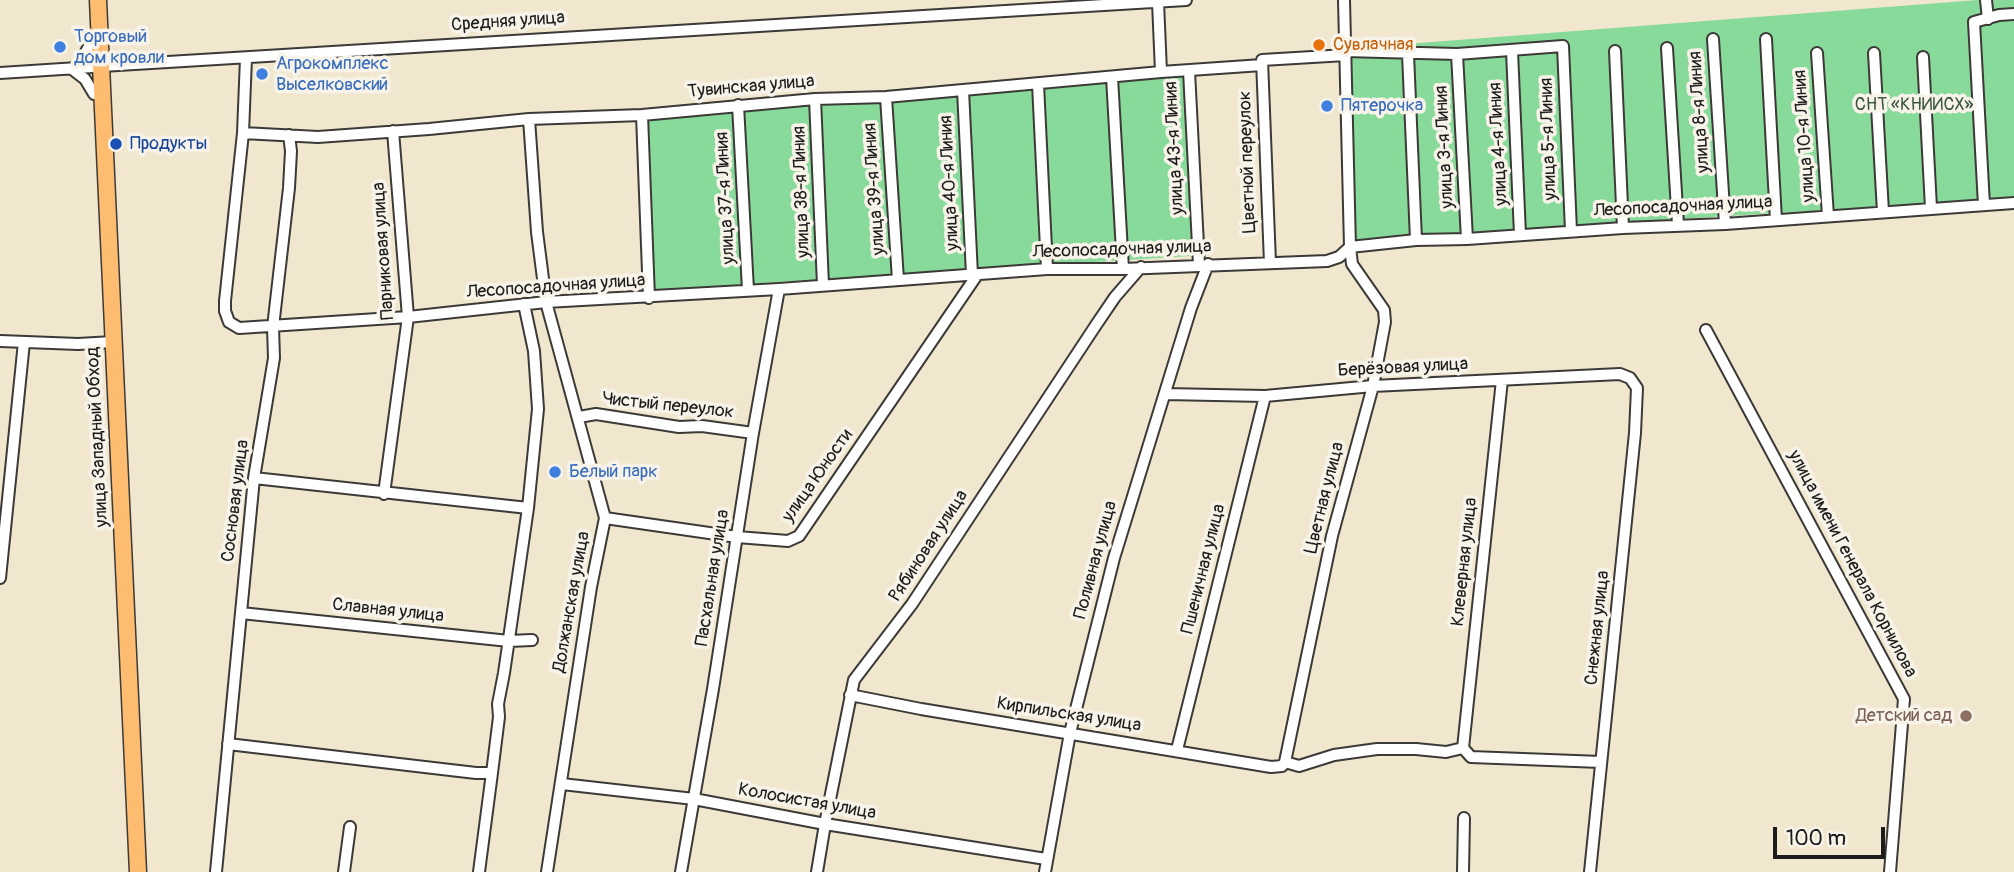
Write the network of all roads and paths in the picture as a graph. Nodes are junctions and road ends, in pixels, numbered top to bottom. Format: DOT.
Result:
graph roads {
  1 [pos="89,0"];
  2 [pos="98,0"];
  3 [pos="1186,0"];
  4 [pos="1344,0"];
  5 [pos="1986,0"];
  6 [pos="1158,2"];
  7 [pos="2014,14"];
  8 [pos="1988,19"];
  9 [pos="1766,38"];
  10 [pos="1713,39"];
  11 [pos="92,42"];
  12 [pos="1563,46"];
  13 [pos="1667,48"];
  14 [pos="1512,51"];
  15 [pos="1615,51"];
  16 [pos="1345,53"];
  17 [pos="1817,53"];
  18 [pos="1874,53"];
  19 [pos="1408,54"];
  20 [pos="1457,54"];
  21 [pos="1923,57"];
  22 [pos="246,58"];
  23 [pos="1262,63"];
  24 [pos="97,66"];
  25 [pos="72,69"];
  26 [pos="1189,71"];
  27 [pos="1161,72"];
  28 [pos="0,74"];
  29 [pos="1112,77"];
  30 [pos="1038,84"];
  31 [pos="963,90"];
  32 [pos="94,94"];
  33 [pos="886,97"];
  34 [pos="815,99"];
  35 [pos="738,105"];
  36 [pos="642,115"];
  37 [pos="529,119"];
  38 [pos="393,131"];
  39 [pos="243,133"];
  40 [pos="289,135"];
  41 [pos="2014,203"];
  42 [pos="1984,205"];
  43 [pos="1931,208"];
  44 [pos="1883,212"];
  45 [pos="1828,216"];
  46 [pos="1776,220"];
  47 [pos="1725,224"];
  48 [pos="1678,225"];
  49 [pos="1623,228"];
  50 [pos="1571,231"];
  51 [pos="1520,235"];
  52 [pos="1467,239"];
  53 [pos="1416,240"];
  54 [pos="1350,247"];
  55 [pos="1270,262"];
  56 [pos="1203,265"];
  57 [pos="1141,267"];
  58 [pos="1047,269"];
  59 [pos="1123,269"];
  60 [pos="975,275"];
  61 [pos="898,280"];
  62 [pos="823,285"];
  63 [pos="779,289"];
  64 [pos="748,290"];
  65 [pos="649,298"];
  66 [pos="546,302"];
  67 [pos="524,304"];
  68 [pos="408,317"];
  69 [pos="273,327"];
  70 [pos="1706,330"];
  71 [pos="0,341"];
  72 [pos="24,342"];
  73 [pos="109,342"];
  74 [pos="1502,380"];
  75 [pos="1373,386"];
  76 [pos="1637,388"];
  77 [pos="1165,394"];
  78 [pos="1265,396"];
  79 [pos="579,417"];
  80 [pos="753,433"];
  81 [pos="254,478"];
  82 [pos="384,494"];
  83 [pos="528,509"];
  84 [pos="605,518"];
  85 [pos="737,537"];
  86 [pos="0,578"];
  87 [pos="242,613"];
  88 [pos="531,640"];
  89 [pos="509,641"];
  90 [pos="850,695"];
  91 [pos="1070,733"];
  92 [pos="228,744"];
  93 [pos="1463,748"];
  94 [pos="1177,750"];
  95 [pos="1601,762"];
  96 [pos="1283,764"];
  97 [pos="492,773"];
  98 [pos="562,784"];
  99 [pos="694,799"];
  100 [pos="1464,818"];
  101 [pos="825,824"];
  102 [pos="350,827"];
  103 [pos="1046,859"];
  104 [pos="128,872"];
  105 [pos="138,872"];
  106 [pos="216,872"];
  107 [pos="344,872"];
  108 [pos="479,872"];
  109 [pos="547,872"];
  110 [pos="681,872"];
  111 [pos="817,872"];
  112 [pos="1045,872"];
  113 [pos="1463,872"];
  114 [pos="1591,872"];
  115 [pos="1890,872"];
  1 -- 11 [label="highway, улица Западный Обход"];
  2 -- 24 [label="highway, улица Западный Обход"];
  3 -- 6 [label="street, Средняя улица"];
  4 -- 16 [label="street, Цветная улица"];
  5 -- 8 [label="street"];
  6 -- 22 [label="street, Средняя улица"];
  6 -- 27 [label="street"];
  7 -- 8 [label="street"];
  8 -- 42 [label="street"];
  9 -- 46 [label="street"];
  10 -- 47 [label="street, улица 8-я Линия"];
  11 -- 24 [label="highway, улица Западный Обход"];
  11 -- 25 [label="street"];
  12 -- 14 [label="street, Тувинская улица"];
  12 -- 50 [label="street, улица 5-я Линия"];
  13 -- 48 [label="street"];
  14 -- 20 [label="street, Тувинская улица"];
  14 -- 51 [label="street, улица 4-я Линия"];
  15 -- 49 [label="street"];
  16 -- 19 [label="street, Тувинская улица"];
  16 -- 23 [label="street, Тувинская улица"];
  16 -- 54 [label="street, Цветная улица"];
  17 -- 45 [label="street, улица 10-я Линия"];
  18 -- 44 [label="street"];
  19 -- 20 [label="street, Тувинская улица"];
  19 -- 53 [label="street"];
  20 -- 52 [label="street, улица 3-я Линия"];
  21 -- 43 [label="street"];
  22 -- 24 [label="street, Средняя улица"];
  22 -- 39 [label="street"];
  23 -- 26 [label="street, Тувинская улица"];
  23 -- 55 [label="street, Цветной переулок"];
  24 -- 25 [label="street, Средняя улица"];
  24 -- 32 [label="highway, улица Западный Обход"];
  24 -- 73 [label="highway, улица Западный Обход"];
  25 -- 28 [label="street, Средняя улица"];
  25 -- 32 [label="street"];
  26 -- 27 [label="street, Тувинская улица"];
  26 -- 56 [label="street, улица 43-я Линия"];
  27 -- 29 [label="street, Тувинская улица"];
  29 -- 30 [label="street, Тувинская улица"];
  29 -- 59 [label="street"];
  30 -- 31 [label="street, Тувинская улица"];
  30 -- 58 [label="street"];
  31 -- 33 [label="street, Тувинская улица"];
  31 -- 60 [label="street, улица 40-я Линия"];
  32 -- 73 [label="highway, улица Западный Обход"];
  33 -- 34 [label="street, Тувинская улица"];
  33 -- 61 [label="street, улица 39-я Линия"];
  34 -- 35 [label="street, Тувинская улица"];
  34 -- 62 [label="street, улица 38-я Линия"];
  35 -- 36 [label="street, Тувинская улица"];
  35 -- 64 [label="street, улица 37-я Линия"];
  36 -- 37 [label="street, Тувинская улица"];
  36 -- 65 [label="street"];
  37 -- 38 [label="street, Тувинская улица"];
  37 -- 66 [label="street, Должанская улица"];
  38 -- 40 [label="street, Тувинская улица"];
  38 -- 68 [label="street, Парниковая улица"];
  39 -- 40 [label="street, Тувинская улица"];
  39 -- 69 [label="street, Лесопосадочная улица"];
  40 -- 69 [label="street, Сосновая улица"];
  41 -- 42 [label="street, Лесопосадочная улица"];
  42 -- 43 [label="street, Лесопосадочная улица"];
  43 -- 44 [label="street, Лесопосадочная улица"];
  44 -- 45 [label="street, Лесопосадочная улица"];
  45 -- 46 [label="street, Лесопосадочная улица"];
  46 -- 47 [label="street, Лесопосадочная улица"];
  47 -- 48 [label="street, Лесопосадочная улица"];
  48 -- 49 [label="street, Лесопосадочная улица"];
  49 -- 50 [label="street, Лесопосадочная улица"];
  50 -- 51 [label="street, Лесопосадочная улица"];
  51 -- 52 [label="street, Лесопосадочная улица"];
  52 -- 53 [label="street, Лесопосадочная улица"];
  53 -- 54 [label="street, Лесопосадочная улица"];
  54 -- 55 [label="street, Лесопосадочная улица"];
  54 -- 75 [label="street, Цветная улица"];
  55 -- 56 [label="street, Лесопосадочная улица"];
  56 -- 57 [label="street, Лесопосадочная улица"];
  56 -- 77 [label="street, Поливная улица"];
  57 -- 59 [label="street, Лесопосадочная улица"];
  57 -- 90 [label="street, Рябиновая улица"];
  58 -- 59 [label="street, Лесопосадочная улица"];
  58 -- 60 [label="street, Лесопосадочная улица"];
  60 -- 61 [label="street, Лесопосадочная улица"];
  60 -- 85 [label="street, улица Юности"];
  61 -- 62 [label="street, Лесопосадочная улица"];
  62 -- 63 [label="street, Лесопосадочная улица"];
  63 -- 64 [label="street, Лесопосадочная улица"];
  63 -- 80 [label="street, Пасхальная улица"];
  64 -- 65 [label="street, Лесопосадочная улица"];
  65 -- 66 [label="street, Лесопосадочная улица"];
  66 -- 67 [label="street, Лесопосадочная улица"];
  66 -- 79 [label="street, Должанская улица"];
  67 -- 68 [label="street, Лесопосадочная улица"];
  67 -- 83 [label="street"];
  68 -- 69 [label="street, Лесопосадочная улица"];
  68 -- 82 [label="street, Парниковая улица"];
  69 -- 81 [label="street, Сосновая улица"];
  70 -- 115 [label="street, улица имени Генерала Корнилова"];
  71 -- 72 [label="street"];
  72 -- 73 [label="street"];
  72 -- 86 [label="street"];
  73 -- 104 [label="highway, улица Западный Обход"];
  73 -- 105 [label="highway, улица Западный Обход"];
  74 -- 75 [label="street, Берёзовая улица"];
  74 -- 76 [label="street, Берёзовая улица"];
  74 -- 93 [label="street, Клеверная улица"];
  75 -- 78 [label="street, Берёзовая улица"];
  75 -- 96 [label="street, Цветная улица"];
  76 -- 95 [label="street, Снежная улица"];
  77 -- 78 [label="street, Берёзовая улица"];
  77 -- 91 [label="street, Поливная улица"];
  78 -- 94 [label="street, Пшеничная улица"];
  79 -- 80 [label="street, Чистый переулок"];
  79 -- 84 [label="street, Должанская улица"];
  80 -- 85 [label="street, Пасхальная улица"];
  81 -- 82 [label="street"];
  81 -- 87 [label="street, Сосновая улица"];
  82 -- 83 [label="street"];
  83 -- 89 [label="street"];
  84 -- 85 [label="street, улица Юности"];
  84 -- 98 [label="street, Должанская улица"];
  85 -- 99 [label="street, Пасхальная улица"];
  87 -- 89 [label="street, Славная улица"];
  87 -- 92 [label="street, Сосновая улица"];
  88 -- 89 [label="street, Славная улица"];
  89 -- 97 [label="street"];
  90 -- 91 [label="street, Кирпильская улица"];
  90 -- 101 [label="street, Рябиновая улица"];
  91 -- 94 [label="street, Кирпильская улица"];
  91 -- 103 [label="street, Поливная улица"];
  92 -- 97 [label="street"];
  92 -- 106 [label="street, Сосновая улица"];
  93 -- 95 [label="street"];
  93 -- 96 [label="street, Кирпильская улица"];
  94 -- 96 [label="street, Кирпильская улица"];
  95 -- 114 [label="street, Снежная улица"];
  97 -- 108 [label="street"];
  98 -- 99 [label="street, Колосистая улица"];
  98 -- 109 [label="street, Должанская улица"];
  99 -- 101 [label="street, Колосистая улица"];
  99 -- 110 [label="street, Пасхальная улица"];
  100 -- 113 [label="street"];
  101 -- 103 [label="street, Колосистая улица"];
  101 -- 111 [label="street, Рябиновая улица"];
  102 -- 107 [label="street"];
  103 -- 112 [label="street, Поливная улица"];
}
